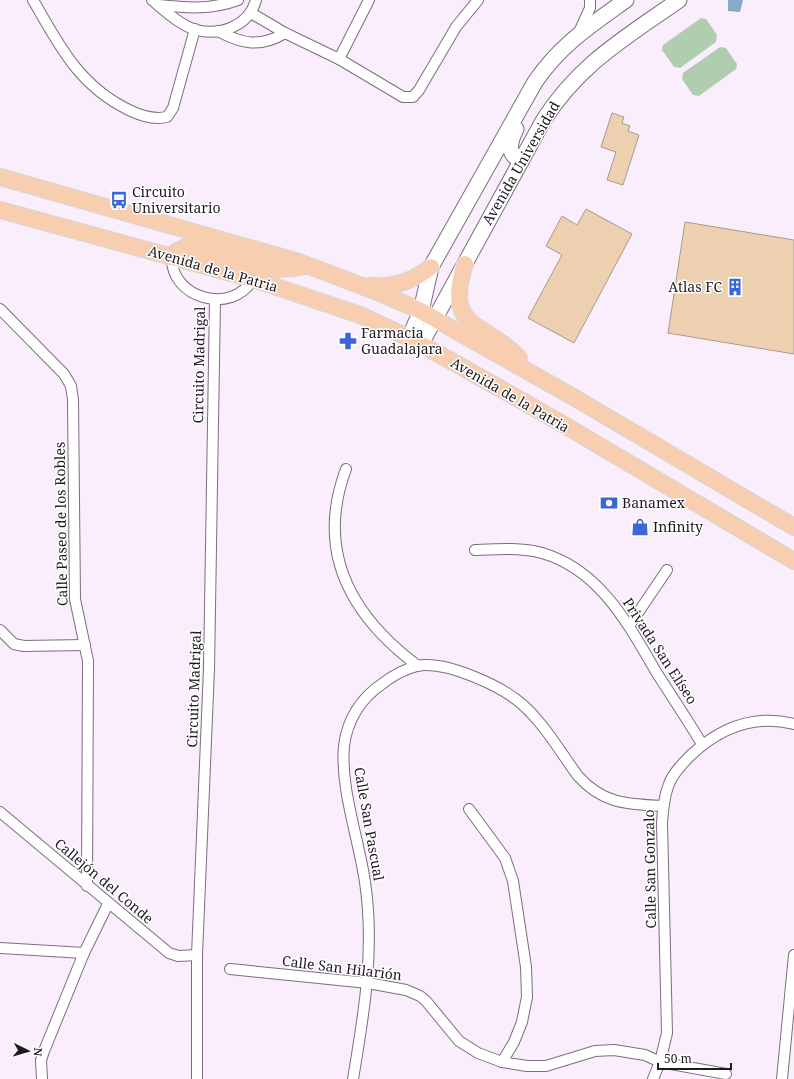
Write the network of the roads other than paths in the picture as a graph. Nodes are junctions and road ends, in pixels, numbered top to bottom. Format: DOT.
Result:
graph roads {
  1 [pos="33,0"];
  2 [pos="238,0"];
  3 [pos="256,0"];
  4 [pos="369,0"];
  5 [pos="478,0"];
  6 [pos="590,0"];
  7 [pos="626,0"];
  8 [pos="679,0"];
  9 [pos="155,3"];
  10 [pos="190,8"];
  11 [pos="251,13"];
  12 [pos="191,27"];
  13 [pos="218,31"];
  14 [pos="285,33"];
  15 [pos="577,36"];
  16 [pos="339,59"];
  17 [pos="535,82"];
  18 [pos="521,161"];
  19 [pos="0,178"];
  20 [pos="0,210"];
  21 [pos="172,257"];
  22 [pos="465,264"];
  23 [pos="307,265"];
  24 [pos="431,267"];
  25 [pos="253,279"];
  26 [pos="345,279"];
  27 [pos="214,300"];
  28 [pos="0,309"];
  29 [pos="428,314"];
  30 [pos="415,341"];
  31 [pos="532,373"];
  32 [pos="346,469"];
  33 [pos="794,527"];
  34 [pos="475,550"];
  35 [pos="792,560"];
  36 [pos="667,570"];
  37 [pos="629,626"];
  38 [pos="0,630"];
  39 [pos="85,645"];
  40 [pos="418,666"];
  41 [pos="794,724"];
  42 [pos="702,744"];
  43 [pos="663,806"];
  44 [pos="469,809"];
  45 [pos="0,812"];
  46 [pos="87,886"];
  47 [pos="108,904"];
  48 [pos="0,948"];
  49 [pos="84,954"];
  50 [pos="197,955"];
  51 [pos="794,955"];
  52 [pos="230,969"];
  53 [pos="368,983"];
  54 [pos="502,1062"];
  55 [pos="660,1062"];
  56 [pos="726,1074"];
  57 [pos="42,1079"];
  58 [pos="197,1079"];
  59 [pos="353,1079"];
  60 [pos="653,1079"];
  61 [pos="782,1079"];
  1 -- 12 [label="street"];
  2 -- 10 [label="street"];
  3 -- 11 [label="street"];
  4 -- 16 [label="street"];
  5 -- 16 [label="street"];
  6 -- 15 [label="street"];
  7 -- 15 [label="main road, Avenida Universidad"];
  8 -- 18 [label="main road, Avenida Universidad"];
  9 -- 10 [label="street"];
  9 -- 12 [label="street"];
  10 -- 12 [label="street"];
  11 -- 13 [label="street"];
  11 -- 14 [label="street"];
  12 -- 13 [label="street"];
  13 -- 14 [label="street"];
  14 -- 16 [label="street"];
  15 -- 17 [label="main road, Avenida Universidad"];
  17 -- 18 [label="main road"];
  17 -- 24 [label="main road, Avenida Universidad"];
  18 -- 22 [label="main road, Avenida Universidad"];
  19 -- 23 [label="main road"];
  20 -- 21 [label="main road, Avenida de la Patria"];
  21 -- 23 [label="main road"];
  21 -- 25 [label="main road, Avenida de la Patria"];
  21 -- 27 [label="street, Circuito Madrigal"];
  22 -- 29 [label="main road, Avenida Universidad"];
  22 -- 31 [label="main road"];
  23 -- 26 [label="main road"];
  24 -- 26 [label="main road"];
  24 -- 29 [label="main road, Avenida Universidad"];
  25 -- 27 [label="street, Circuito Madrigal"];
  25 -- 30 [label="main road, Avenida de la Patria"];
  26 -- 29 [label="main road"];
  27 -- 50 [label="street, Circuito Madrigal"];
  28 -- 39 [label="street, Calle Paseo de los Robles"];
  29 -- 30 [label="main road, Avenida Universidad"];
  29 -- 31 [label="main road"];
  30 -- 35 [label="main road, Avenida de la Patria"];
  31 -- 33 [label="main road"];
  32 -- 40 [label="street"];
  34 -- 37 [label="street, Privada San Elíseo"];
  36 -- 37 [label="street"];
  37 -- 42 [label="street, Privada San Elíseo"];
  38 -- 39 [label="street"];
  39 -- 46 [label="street, Calle Paseo de los Robles"];
  40 -- 43 [label="street, Calle San Pascual"];
  40 -- 53 [label="street, Calle San Pascual"];
  41 -- 42 [label="street, Calle San Gonzalo"];
  42 -- 43 [label="street, Calle San Gonzalo"];
  43 -- 55 [label="street, Calle San Gonzalo"];
  44 -- 54 [label="street"];
  45 -- 46 [label="street, Callejón del Conde"];
  46 -- 47 [label="street, Callejón del Conde"];
  47 -- 49 [label="street"];
  47 -- 50 [label="street, Callejón del Conde"];
  48 -- 49 [label="street"];
  49 -- 57 [label="street"];
  50 -- 58 [label="street, Circuito Madrigal"];
  51 -- 61 [label="street"];
  52 -- 53 [label="street, Calle San Hilarión"];
  53 -- 54 [label="street, Calle San Hilarión"];
  53 -- 59 [label="street, Calle San Pascual"];
  54 -- 55 [label="street, Calle San Hilarión"];
  55 -- 56 [label="street, Calle San Hilarión"];
  55 -- 60 [label="street, Calle San Gonzalo"];
}
